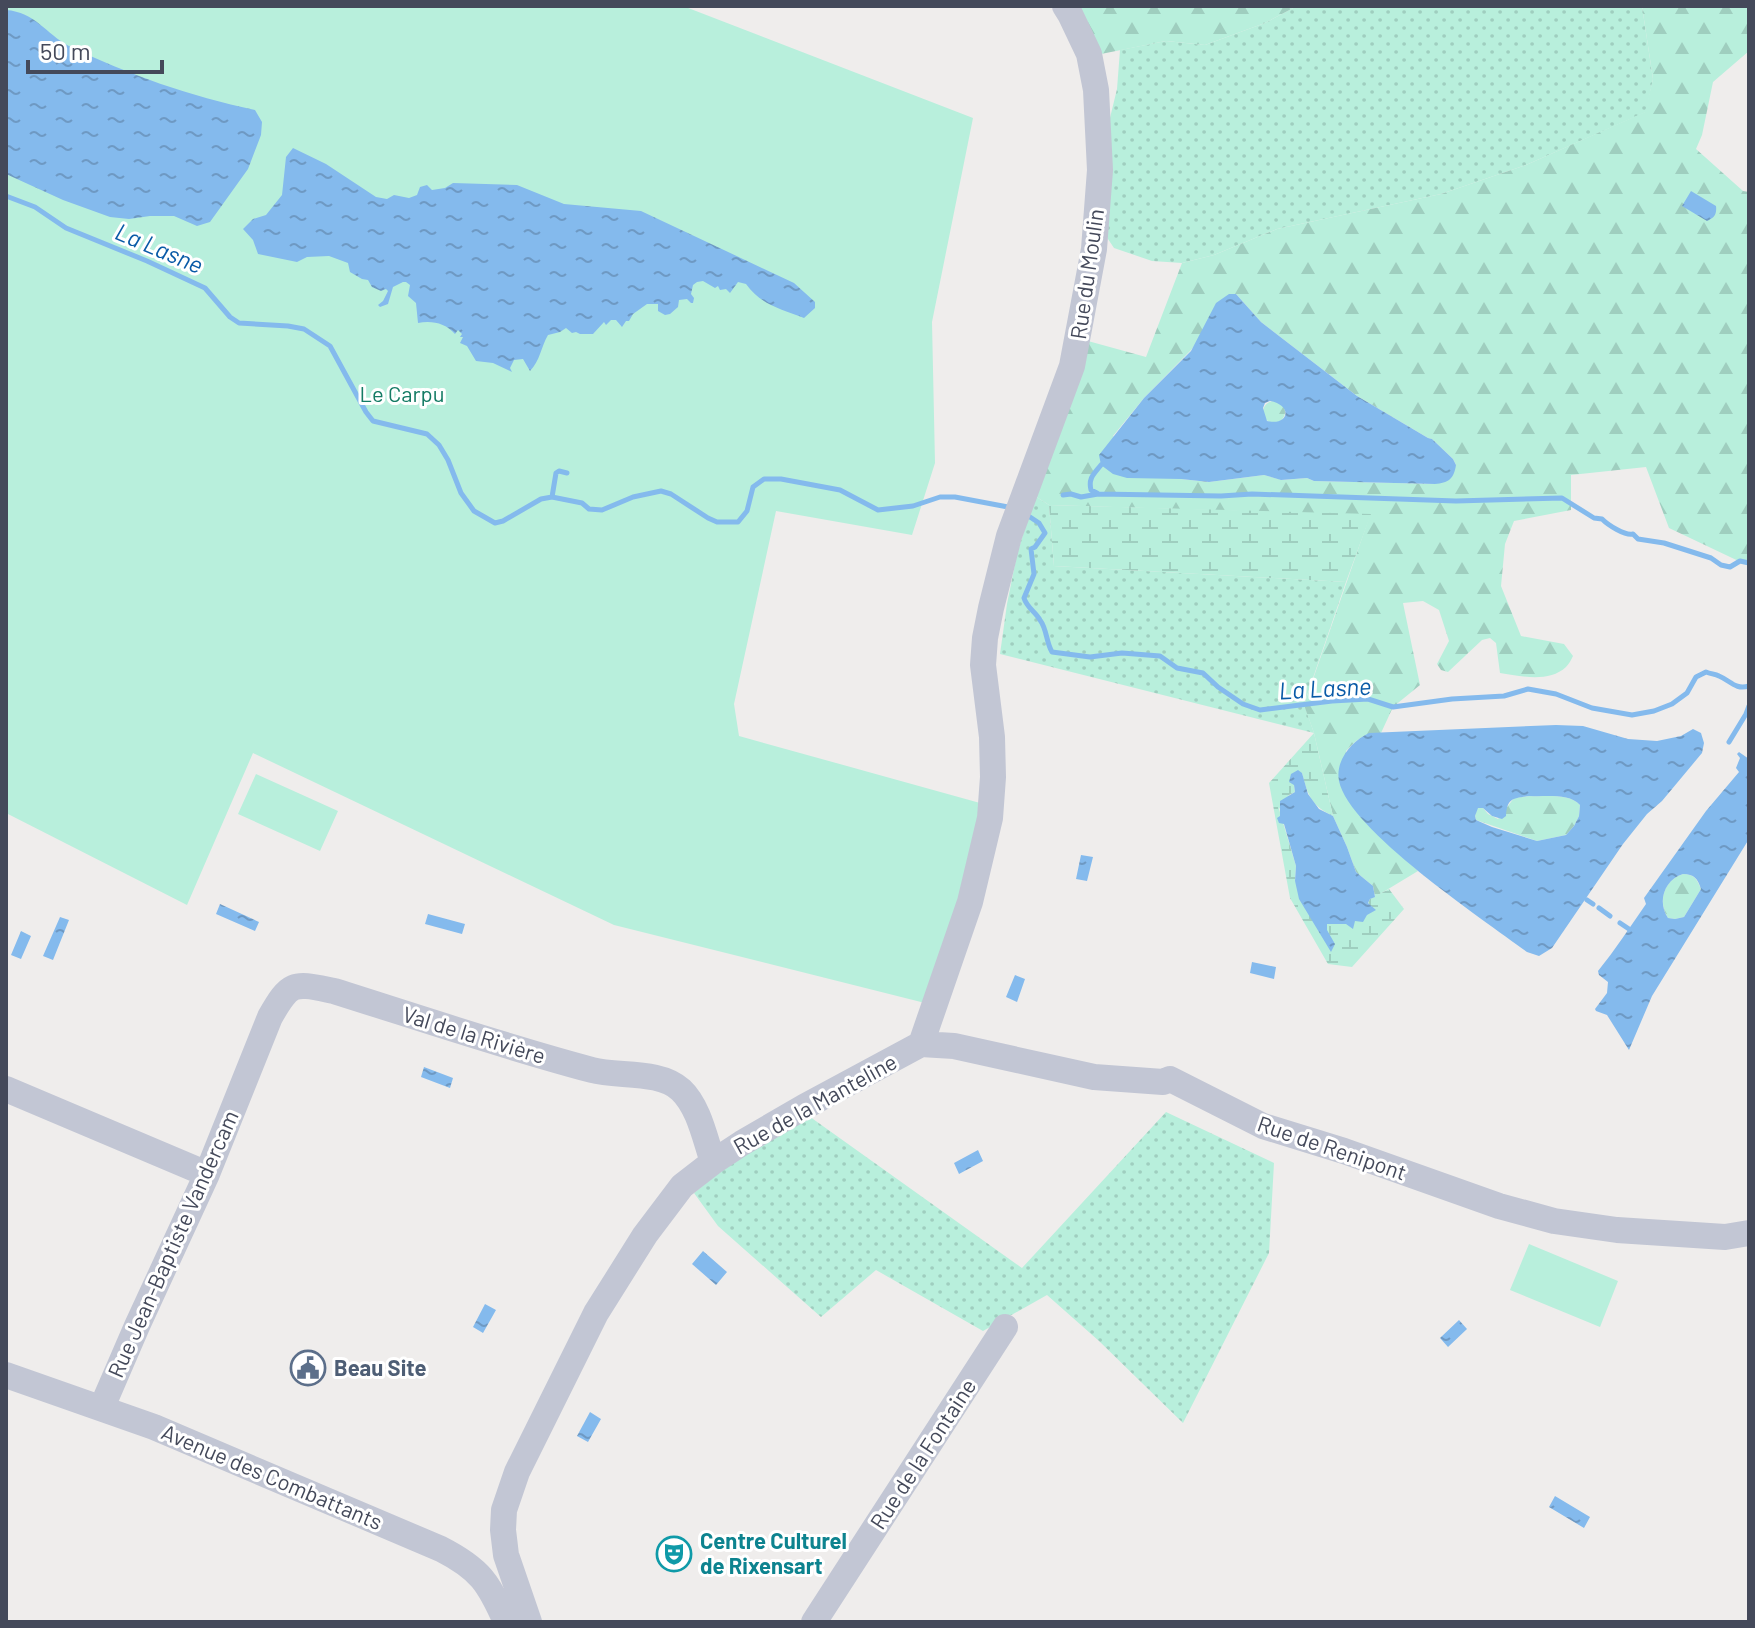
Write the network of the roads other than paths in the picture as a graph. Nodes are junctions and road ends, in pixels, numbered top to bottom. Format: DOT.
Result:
graph roads {
  1 [pos="1065,6"];
  2 [pos="1009,536"];
  3 [pos="921,1044"];
  4 [pos="244,1081"];
  5 [pos="6,1089"];
  6 [pos="713,1162"];
  7 [pos="207,1174"];
  8 [pos="1749,1233"];
  9 [pos="1005,1327"];
  10 [pos="6,1375"];
  11 [pos="102,1407"];
  12 [pos="506,1622"];
  13 [pos="529,1622"];
  14 [pos="814,1622"];
  1 -- 2 [label="street, Rue du Moulin"];
  2 -- 3 [label="street, Rue de la Manteline"];
  3 -- 6 [label="street, Rue de la Manteline"];
  3 -- 8 [label="street, Rue de Renipont"];
  4 -- 6 [label="street, Val de la Rivière"];
  4 -- 7 [label="street, Rue Jean-Baptiste Vandercam"];
  5 -- 7 [label="street"];
  6 -- 13 [label="street, Rue de la Manteline"];
  7 -- 11 [label="street, Rue Jean-Baptiste Vandercam"];
  9 -- 14 [label="street, Rue de la Fontaine"];
  10 -- 11 [label="street, Avenue des Combattants"];
  11 -- 12 [label="street, Avenue des Combattants"];
}
